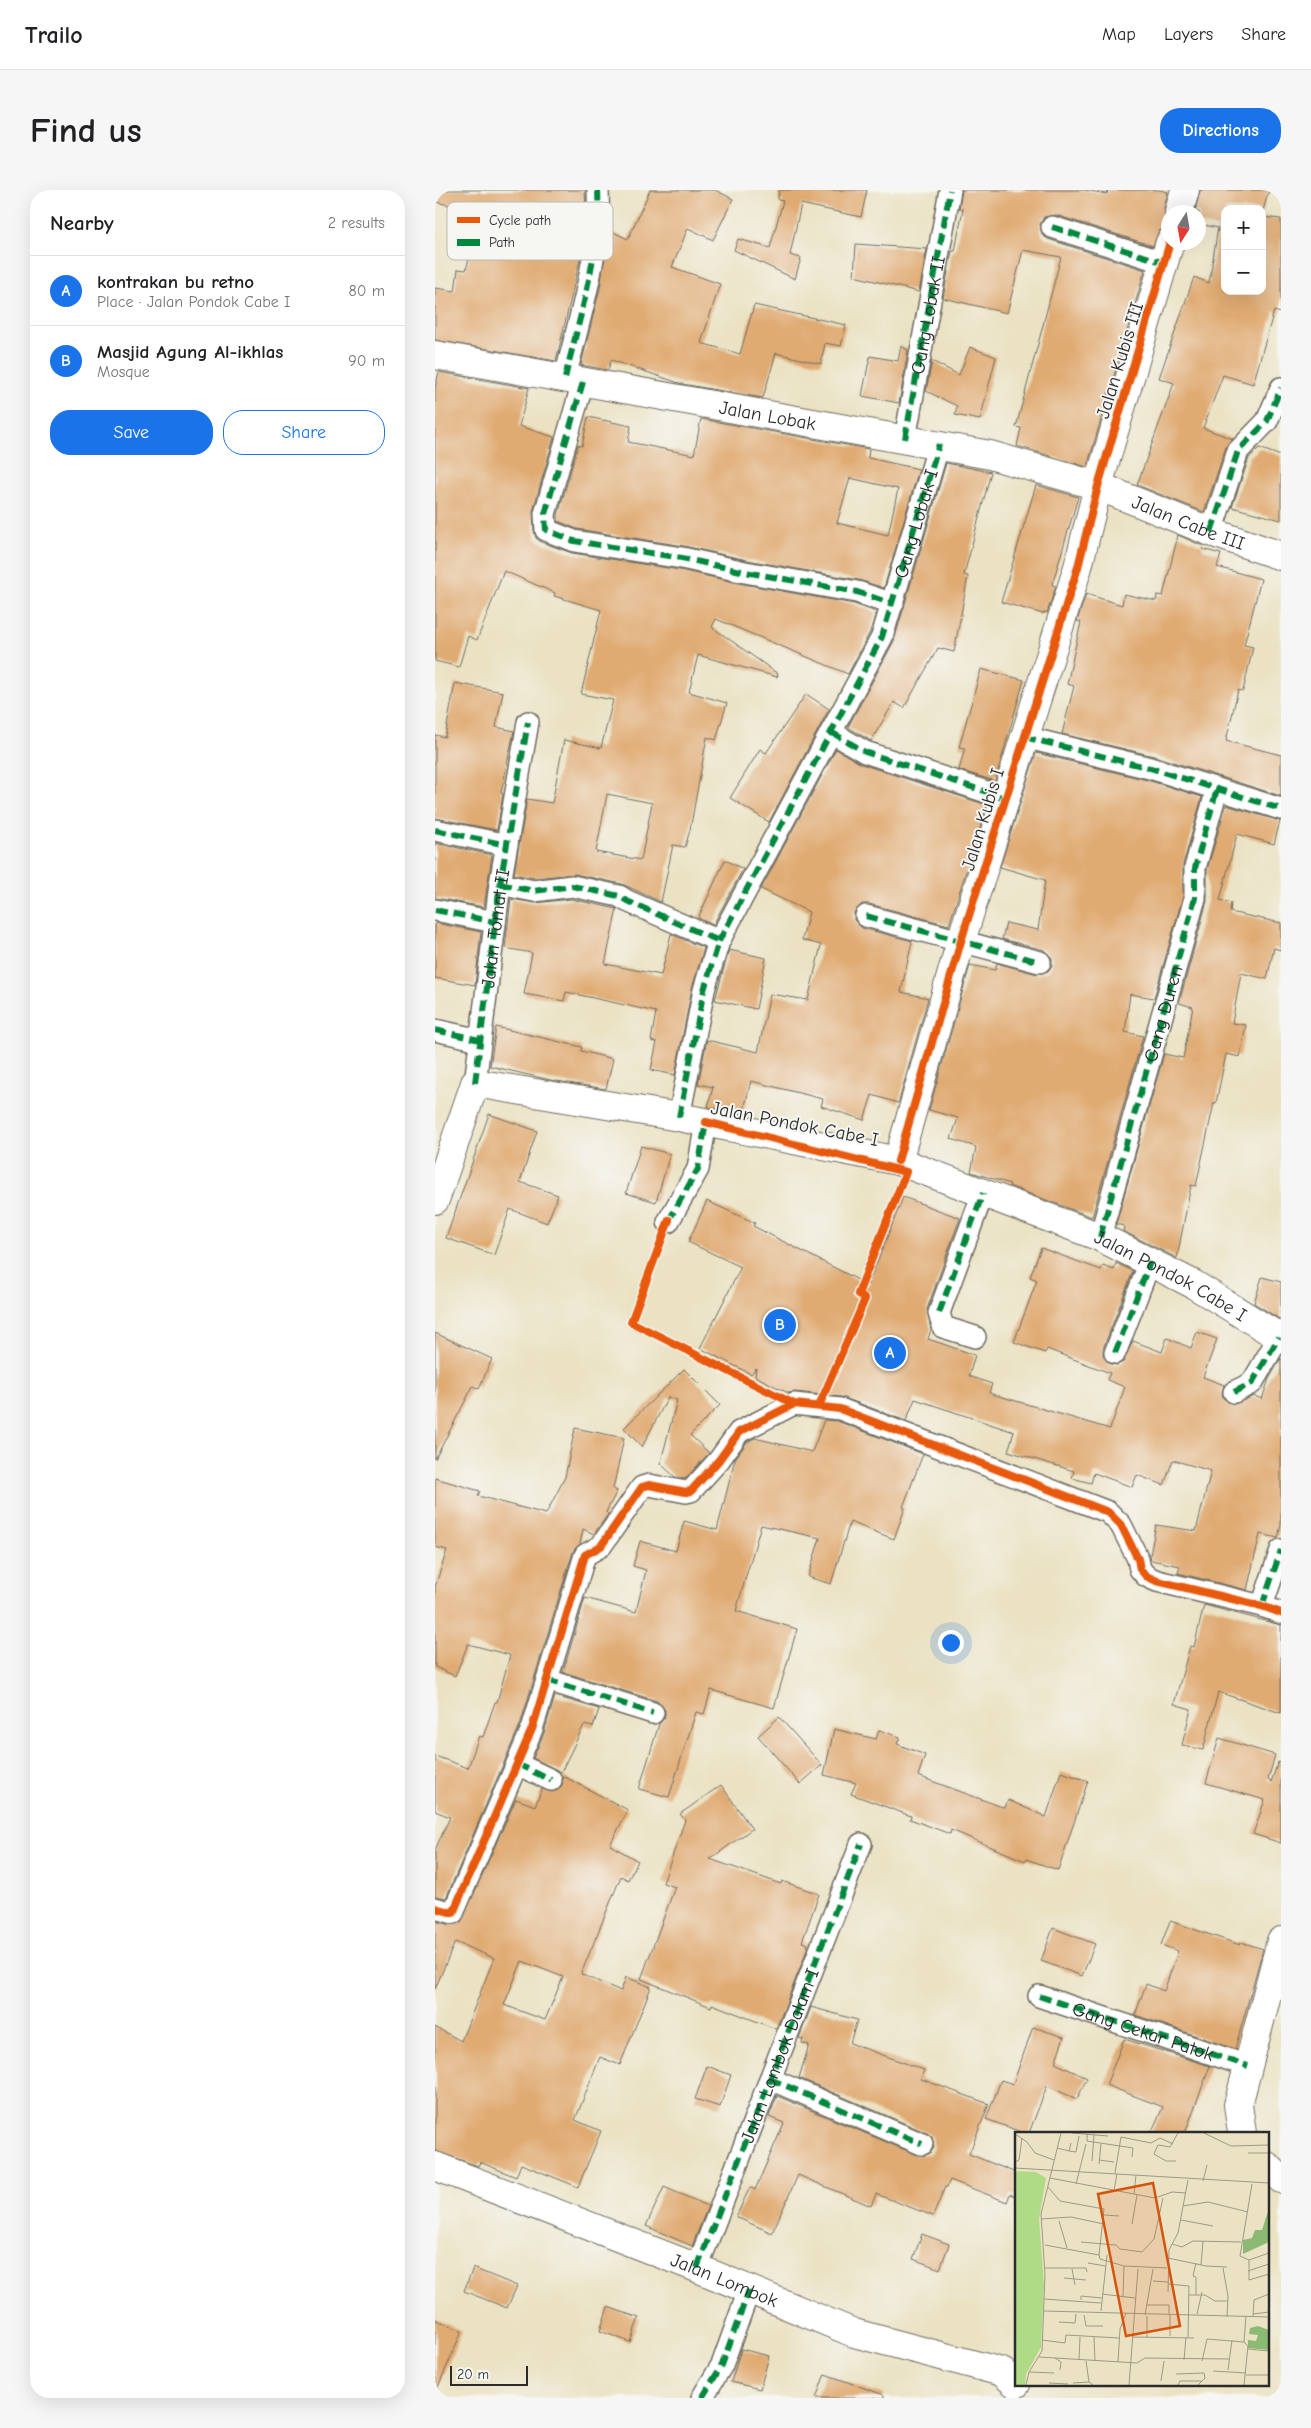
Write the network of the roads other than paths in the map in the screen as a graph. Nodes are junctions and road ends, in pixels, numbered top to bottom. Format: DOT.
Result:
graph roads {
  1 [pos="950,190"];
  2 [pos="1185,190"];
  3 [pos="1181,205"];
  4 [pos="1051,227"];
  5 [pos="1167,253"];
  6 [pos="591,260"];
  7 [pos="435,355"];
  8 [pos="574,380"];
  9 [pos="1281,388"];
  10 [pos="905,439"];
  11 [pos="939,444"];
  12 [pos="1098,486"];
  13 [pos="1211,532"];
  14 [pos="1281,556"];
  15 [pos="893,604"];
  16 [pos="528,722"];
  17 [pos="831,732"];
  18 [pos="1025,737"];
  19 [pos="1217,789"];
  20 [pos="1005,798"];
  21 [pos="1281,809"];
  22 [pos="435,830"];
  23 [pos="507,846"];
  24 [pos="500,884"];
  25 [pos="435,910"];
  26 [pos="866,916"];
  27 [pos="495,922"];
  28 [pos="719,940"];
  29 [pos="961,940"];
  30 [pos="1040,962"];
  31 [pos="435,1030"];
  32 [pos="480,1040"];
  33 [pos="475,1083"];
  34 [pos="679,1117"];
  35 [pos="706,1122"];
  36 [pos="898,1161"];
  37 [pos="983,1193"];
  38 [pos="435,1200"];
  39 [pos="668,1222"];
  40 [pos="1099,1237"];
  41 [pos="1150,1262"];
  42 [pos="975,1337"];
  43 [pos="1280,1338"];
  44 [pos="1115,1353"];
  45 [pos="1234,1392"];
  46 [pos="1281,1550"];
  47 [pos="1271,1609"];
  48 [pos="547,1680"];
  49 [pos="653,1714"];
  50 [pos="517,1764"];
  51 [pos="551,1780"];
  52 [pos="861,1844"];
  53 [pos="435,1908"];
  54 [pos="1281,1941"];
  55 [pos="1039,1996"];
  56 [pos="1248,2066"];
  57 [pos="770,2079"];
  58 [pos="1242,2132"];
  59 [pos="922,2144"];
  60 [pos="435,2166"];
  61 [pos="1269,2168"];
  62 [pos="1281,2179"];
  63 [pos="697,2268"];
  64 [pos="749,2290"];
  65 [pos="1015,2383"];
  66 [pos="1018,2386"];
  67 [pos="702,2398"];
  68 [pos="1032,2398"];
  1 -- 10 [label="street, Gang Lobak II"];
  2 -- 3 [label="street"];
  4 -- 5 [label="street"];
  5 -- 12 [label="street, Jalan Kubis III"];
  6 -- 8 [label="street"];
  7 -- 8 [label="street, Jalan Lobak"];
  8 -- 10 [label="street, Jalan Lobak"];
  8 -- 15 [label="street"];
  9 -- 13 [label="street"];
  10 -- 11 [label="street, Jalan Lobak"];
  11 -- 12 [label="street, Jalan Lobak"];
  11 -- 15 [label="street, Gang Lobak I"];
  12 -- 13 [label="street, Jalan Cabe III"];
  12 -- 18 [label="street, Jalan Kubis I"];
  13 -- 14 [label="street, Jalan Cabe III"];
  15 -- 17 [label="street, Gang Lobak I"];
  16 -- 23 [label="street"];
  17 -- 20 [label="street"];
  17 -- 28 [label="street, Gang Lobak I"];
  18 -- 19 [label="street"];
  18 -- 20 [label="street, Jalan Kubis I"];
  19 -- 21 [label="street"];
  19 -- 40 [label="street, Gang Duren"];
  20 -- 29 [label="street, Jalan Kubis I"];
  22 -- 23 [label="street, Jalan Tomat II"];
  23 -- 24 [label="street, Jalan Tomat II"];
  24 -- 27 [label="street, Jalan Tomat II"];
  24 -- 28 [label="street"];
  25 -- 27 [label="street"];
  26 -- 29 [label="street"];
  27 -- 32 [label="street, Jalan Tomat II"];
  28 -- 34 [label="street, Gang Lobak I"];
  29 -- 30 [label="street"];
  29 -- 36 [label="street, Jalan Kubis I"];
  31 -- 32 [label="street"];
  32 -- 33 [label="street, Jalan Tomat II"];
  33 -- 34 [label="street, Jalan Pondok Cabe I"];
  33 -- 38 [label="street"];
  34 -- 35 [label="street, Jalan Pondok Cabe I"];
  35 -- 36 [label="street, Jalan Pondok Cabe I"];
  35 -- 39 [label="street"];
  36 -- 37 [label="street, Jalan Pondok Cabe I"];
  37 -- 40 [label="street, Jalan Pondok Cabe I"];
  37 -- 42 [label="street"];
  40 -- 41 [label="street, Jalan Pondok Cabe I"];
  41 -- 43 [label="street, Jalan Pondok Cabe I"];
  41 -- 44 [label="street"];
  43 -- 45 [label="street"];
  46 -- 47 [label="street"];
  47 -- 48 [label="street"];
  48 -- 49 [label="street"];
  48 -- 50 [label="street"];
  50 -- 51 [label="street"];
  50 -- 53 [label="street"];
  52 -- 57 [label="street, Jalan Lombok Dalam I"];
  54 -- 56 [label="street"];
  55 -- 56 [label="street, Gang Cekar Patok"];
  56 -- 58 [label="street"];
  57 -- 59 [label="street"];
  57 -- 63 [label="street, Jalan Lombok Dalam I"];
  60 -- 63 [label="street, Jalan Lombok"];
  61 -- 62 [label="street"];
  63 -- 64 [label="street, Jalan Lombok"];
  64 -- 65 [label="street, Jalan Lombok"];
  64 -- 67 [label="street"];
  66 -- 68 [label="street, Jalan Lombok"];
}
